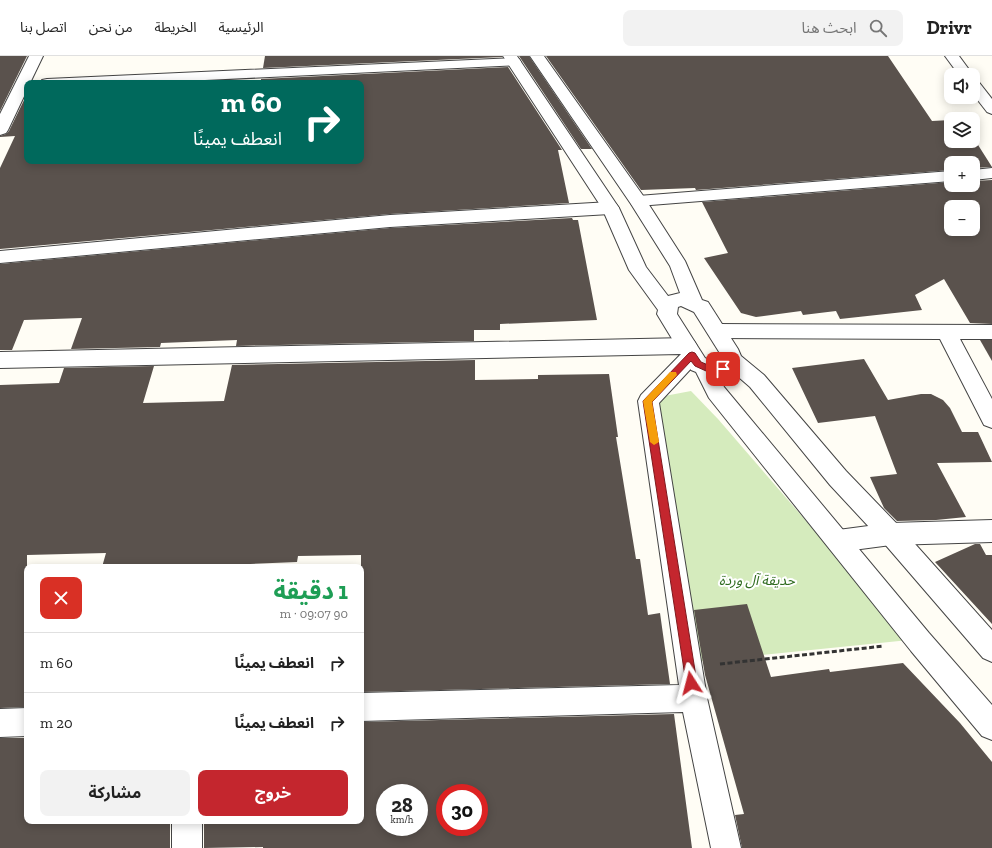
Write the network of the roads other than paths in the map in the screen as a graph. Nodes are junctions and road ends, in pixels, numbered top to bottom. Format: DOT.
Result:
graph roads {
  1 [pos="36,56"];
  2 [pos="537,56"];
  3 [pos="952,56"];
  4 [pos="512,59"];
  5 [pos="961,68"];
  6 [pos="26,80"];
  7 [pos="105,80"];
  8 [pos="24,84"];
  9 [pos="980,93"];
  10 [pos="992,109"];
  11 [pos="1,124"];
  12 [pos="992,173"];
  13 [pos="980,174"];
  14 [pos="944,177"];
  15 [pos="638,201"];
  16 [pos="610,208"];
  17 [pos="0,257"];
  18 [pos="694,304"];
  19 [pos="668,309"];
  20 [pos="717,331"];
  21 [pos="946,332"];
  22 [pos="992,332"];
  23 [pos="694,356"];
  24 [pos="731,359"];
  25 [pos="0,360"];
  26 [pos="992,419"];
  27 [pos="992,531"];
  28 [pos="891,534"];
  29 [pos="838,541"];
  30 [pos="992,649"];
  31 [pos="694,698"];
  32 [pos="364,707"];
  33 [pos="24,722"];
  34 [pos="0,723"];
  35 [pos="992,726"];
  36 [pos="187,824"];
  37 [pos="187,848"];
  38 [pos="726,848"];
  1 -- 6 [label="street"];
  2 -- 15 [label="street"];
  3 -- 5 [label="street"];
  4 -- 7 [label="street"];
  4 -- 16 [label="street"];
  8 -- 11 [label="street"];
  9 -- 10 [label="street"];
  12 -- 13 [label="street"];
  14 -- 15 [label="street"];
  15 -- 18 [label="street"];
  16 -- 17 [label="street"];
  16 -- 19 [label="street"];
  18 -- 19 [label="street"];
  18 -- 20 [label="street"];
  19 -- 23 [label="street"];
  20 -- 21 [label="street"];
  20 -- 24 [label="street"];
  21 -- 22 [label="street"];
  21 -- 26 [label="street"];
  23 -- 24 [label="street"];
  23 -- 25 [label="street"];
  23 -- 29 [label="street"];
  23 -- 31 [label="street"];
  24 -- 28 [label="street"];
  27 -- 28 [label="street"];
  28 -- 29 [label="street"];
  28 -- 30 [label="street"];
  29 -- 35 [label="street"];
  31 -- 32 [label="street"];
  31 -- 38 [label="street"];
  33 -- 34 [label="street"];
  36 -- 37 [label="street"];
}
